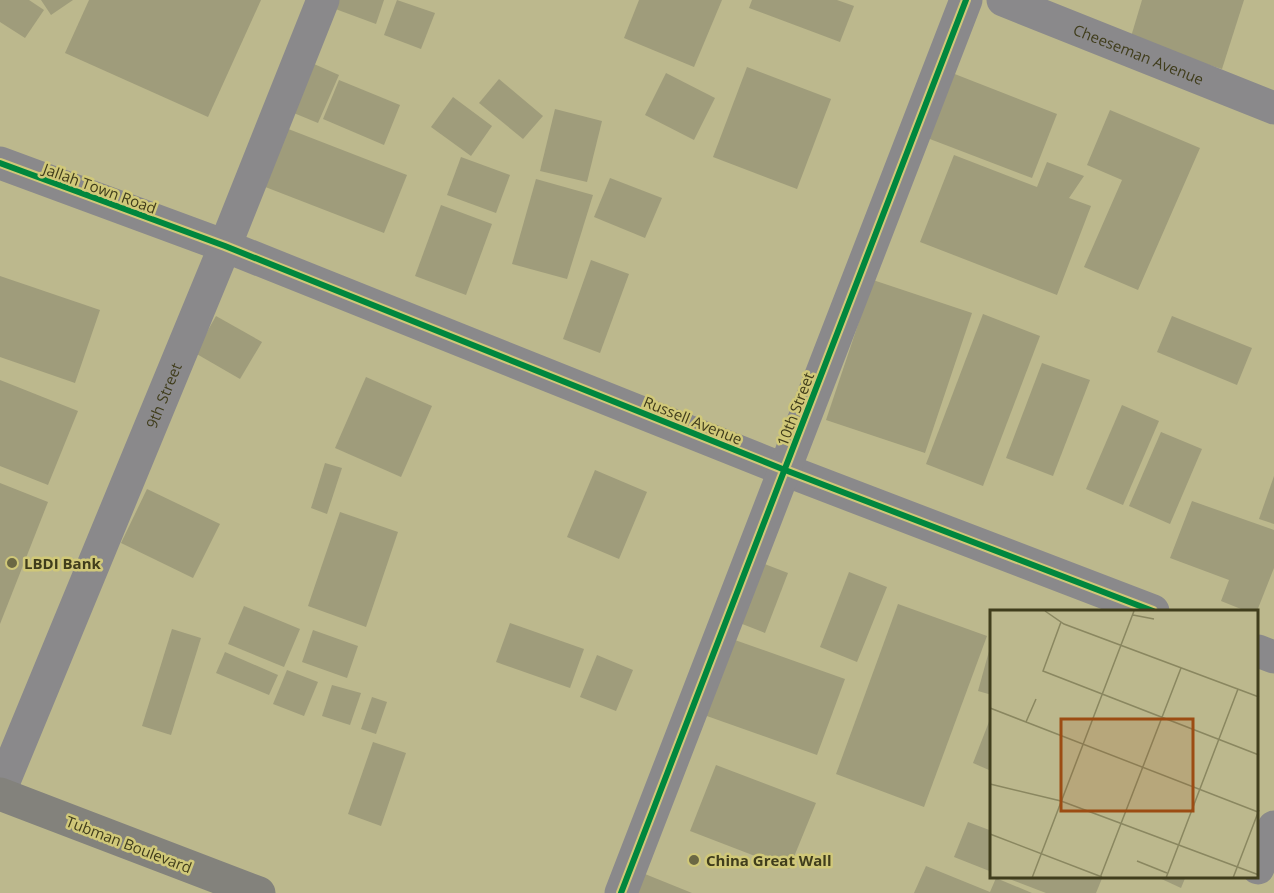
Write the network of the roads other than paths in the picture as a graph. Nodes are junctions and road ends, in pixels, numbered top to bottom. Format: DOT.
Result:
graph roads {
  1 [pos="323,0"];
  2 [pos="966,0"];
  3 [pos="1003,0"];
  4 [pos="1274,108"];
  5 [pos="0,163"];
  6 [pos="225,246"];
  7 [pos="785,470"];
  8 [pos="1150,610"];
  9 [pos="1259,652"];
  10 [pos="1274,657"];
  11 [pos="0,793"];
  12 [pos="1274,827"];
  13 [pos="1259,863"];
  14 [pos="1253,878"];
  15 [pos="259,893"];
  16 [pos="621,893"];
  17 [pos="1247,893"];
  1 -- 6 [label="street, 9th Street"];
  2 -- 7 [label="street, 10th Street"];
  3 -- 4 [label="street, Cheeseman Avenue"];
  5 -- 6 [label="street, Jallah Town Road"];
  6 -- 7 [label="street, Russell Avenue"];
  6 -- 11 [label="street, 9th Street"];
  7 -- 8 [label="street, Russell Avenue"];
  7 -- 16 [label="street, 10th Street"];
  9 -- 10 [label="street"];
  11 -- 15 [label="highway, Tubman Boulevard"];
  12 -- 13 [label="street"];
  14 -- 17 [label="street"];
}
